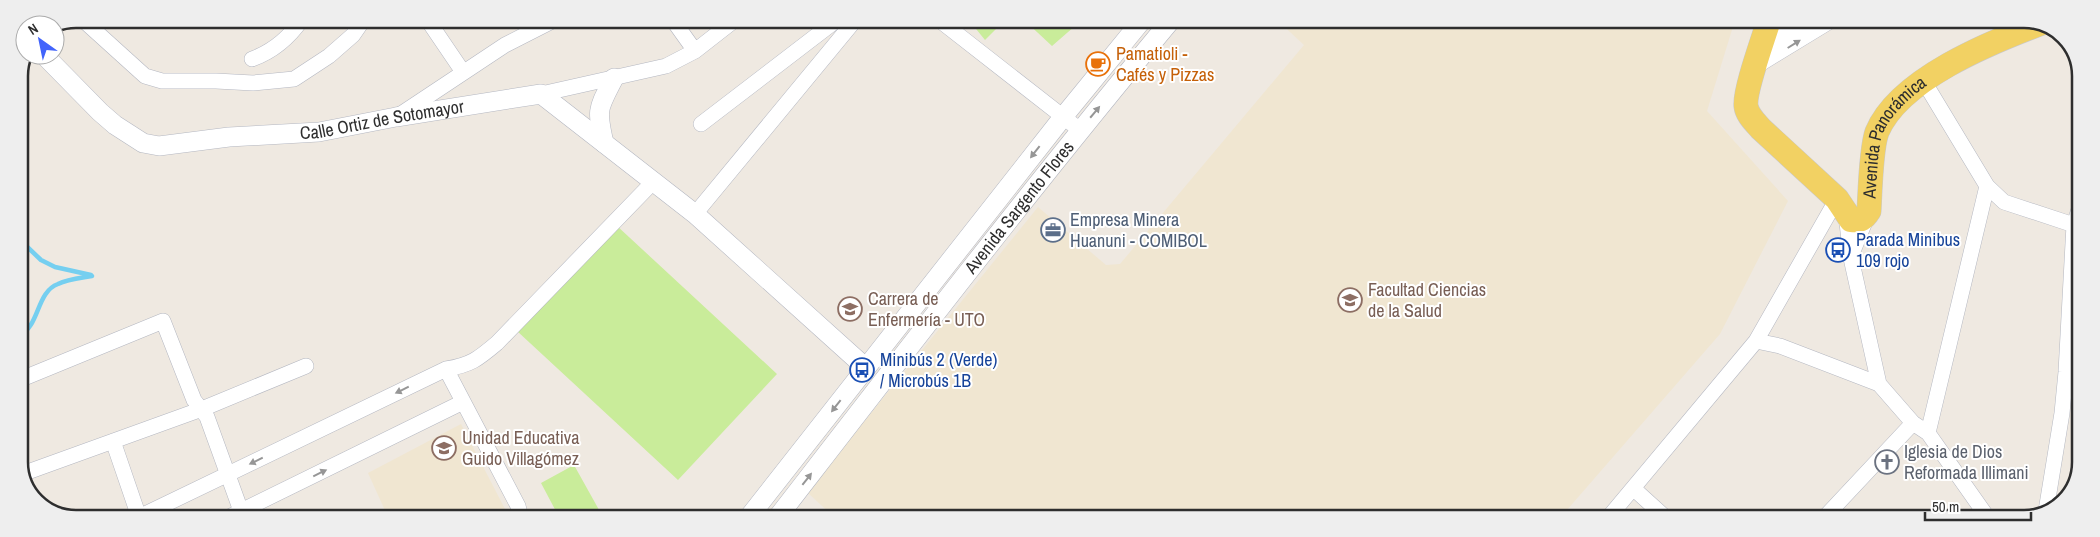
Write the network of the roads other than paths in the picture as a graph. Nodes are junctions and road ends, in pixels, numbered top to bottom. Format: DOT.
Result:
graph roads {
  1 [pos="92,28"];
  2 [pos="294,28"];
  3 [pos="358,28"];
  4 [pos="437,28"];
  5 [pos="538,28"];
  6 [pos="679,28"];
  7 [pos="724,28"];
  8 [pos="826,28"];
  9 [pos="849,28"];
  10 [pos="949,28"];
  11 [pos="1136,28"];
  12 [pos="1165,28"];
  13 [pos="1767,28"];
  14 [pos="1796,28"];
  15 [pos="1816,28"];
  16 [pos="2031,28"];
  17 [pos="695,51"];
  18 [pos="1758,57"];
  19 [pos="252,59"];
  20 [pos="54,65"];
  21 [pos="463,72"];
  22 [pos="614,78"];
  23 [pos="1923,80"];
  24 [pos="541,94"];
  25 [pos="396,117"];
  26 [pos="1062,117"];
  27 [pos="701,124"];
  28 [pos="1080,130"];
  29 [pos="604,143"];
  30 [pos="654,182"];
  31 [pos="1987,186"];
  32 [pos="1851,208"];
  33 [pos="695,214"];
  34 [pos="2072,227"];
  35 [pos="1851,258"];
  36 [pos="2072,294"];
  37 [pos="896,330"];
  38 [pos="1756,341"];
  39 [pos="912,342"];
  40 [pos="306,366"];
  41 [pos="866,368"];
  42 [pos="446,369"];
  43 [pos="28,376"];
  44 [pos="1879,384"];
  45 [pos="463,402"];
  46 [pos="202,409"];
  47 [pos="1913,423"];
  48 [pos="1928,433"];
  49 [pos="113,441"];
  50 [pos="28,472"];
  51 [pos="228,474"];
  52 [pos="1634,489"];
  53 [pos="2047,504"];
  54 [pos="137,510"];
  55 [pos="153,510"];
  56 [pos="234,510"];
  57 [pos="243,510"];
  58 [pos="519,510"];
  59 [pos="756,510"];
  60 [pos="783,510"];
  61 [pos="1615,510"];
  62 [pos="1657,510"];
  63 [pos="1831,510"];
  64 [pos="1982,510"];
  1 -- 3 [label="street"];
  2 -- 19 [label="street"];
  4 -- 21 [label="street"];
  5 -- 21 [label="street"];
  6 -- 17 [label="street"];
  7 -- 17 [label="street, Calle Ortiz de Sotomayor"];
  8 -- 27 [label="street"];
  9 -- 33 [label="street"];
  10 -- 26 [label="street"];
  11 -- 26 [label="street, Avenida Sargento Flores"];
  28 -- 12 [label="street, Avenida Sargento Flores, one-way"];
  13 -- 18 [label="main road, Avenida Panorámica"];
  14 -- 18 [label="street"];
  18 -- 15 [label="street, one-way"];
  16 -- 23 [label="main road, Avenida Panorámica"];
  17 -- 22 [label="street, Calle Ortiz de Sotomayor"];
  18 -- 32 [label="main road, Avenida Panorámica"];
  20 -- 25 [label="street, Calle Ortiz de Sotomayor"];
  21 -- 25 [label="street"];
  22 -- 24 [label="street, Calle Ortiz de Sotomayor"];
  22 -- 29 [label="street"];
  23 -- 31 [label="street"];
  23 -- 32 [label="main road, Avenida Panorámica"];
  24 -- 25 [label="street, Calle Ortiz de Sotomayor"];
  24 -- 29 [label="street"];
  26 -- 28 [label="street"];
  26 -- 37 [label="street, Avenida Sargento Flores, one-way"];
  28 -- 39 [label="street, Avenida Sargento Flores"];
  29 -- 30 [label="street"];
  30 -- 33 [label="street"];
  30 -- 42 [label="street"];
  31 -- 34 [label="street"];
  31 -- 48 [label="street"];
  32 -- 35 [label="street"];
  32 -- 35 [label="street"];
  32 -- 38 [label="street"];
  33 -- 41 [label="street"];
  35 -- 44 [label="street"];
  36 -- 53 [label="street"];
  37 -- 39 [label="street"];
  37 -- 41 [label="street, Avenida Sargento Flores"];
  38 -- 44 [label="street"];
  38 -- 52 [label="street"];
  60 -- 39 [label="street, Avenida Sargento Flores, one-way"];
  40 -- 46 [label="street"];
  41 -- 59 [label="street, Avenida Sargento Flores, one-way"];
  42 -- 45 [label="street"];
  42 -- 51 [label="street, one-way"];
  43 -- 46 [label="street"];
  44 -- 47 [label="street"];
  57 -- 45 [label="street, one-way"];
  45 -- 58 [label="street"];
  46 -- 49 [label="street"];
  46 -- 51 [label="street"];
  47 -- 48 [label="street"];
  47 -- 63 [label="street"];
  48 -- 64 [label="street"];
  49 -- 50 [label="street"];
  49 -- 54 [label="street"];
  51 -- 55 [label="street"];
  51 -- 56 [label="street"];
  52 -- 61 [label="street"];
  52 -- 62 [label="street"];
}
